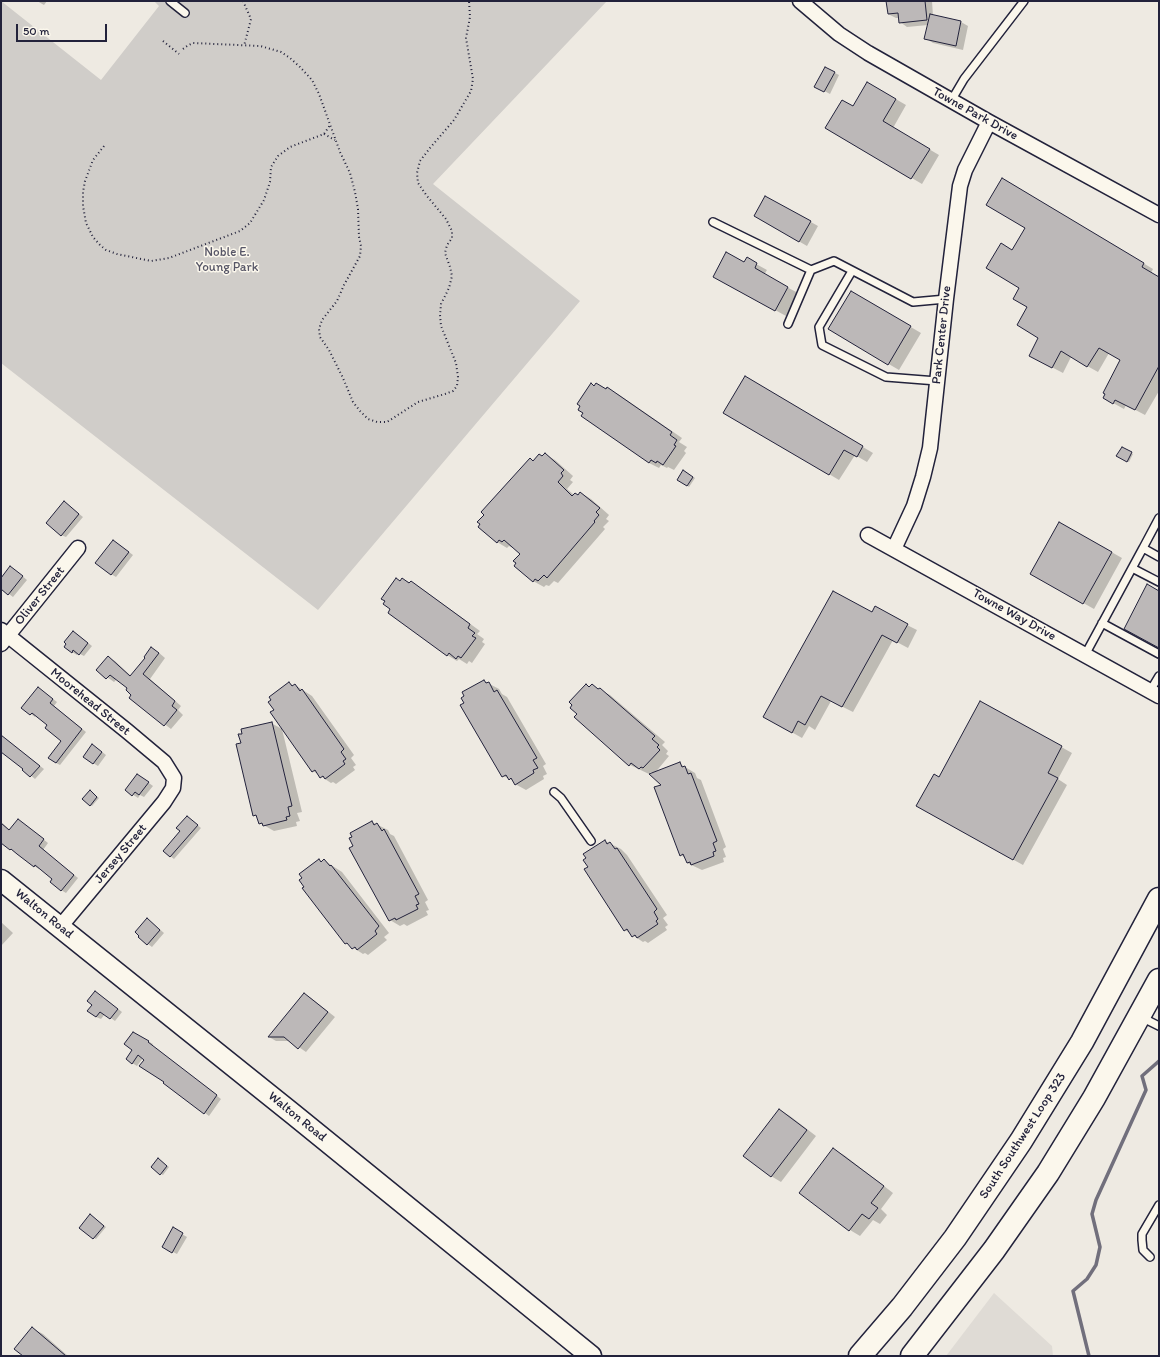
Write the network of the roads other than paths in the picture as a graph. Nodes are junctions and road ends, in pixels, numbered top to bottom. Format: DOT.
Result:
graph roads {
  1 [pos="170,1"];
  2 [pos="800,1"];
  3 [pos="1024,1"];
  4 [pos="185,13"];
  5 [pos="952,101"];
  6 [pos="989,122"];
  7 [pos="1159,214"];
  8 [pos="713,222"];
  9 [pos="811,270"];
  10 [pos="852,271"];
  11 [pos="946,299"];
  12 [pos="788,324"];
  13 [pos="937,381"];
  14 [pos="1159,518"];
  15 [pos="868,535"];
  16 [pos="78,548"];
  17 [pos="1143,548"];
  18 [pos="894,549"];
  19 [pos="1159,557"];
  20 [pos="1132,568"];
  21 [pos="1159,582"];
  22 [pos="1102,623"];
  23 [pos="3,637"];
  24 [pos="1159,654"];
  25 [pos="1085,655"];
  26 [pos="1159,676"];
  27 [pos="1155,693"];
  28 [pos="174,778"];
  29 [pos="554,792"];
  30 [pos="591,841"];
  31 [pos="1,880"];
  32 [pos="1159,899"];
  33 [pos="60,927"];
  34 [pos="1159,980"];
  35 [pos="1139,1016"];
  36 [pos="1159,1026"];
  37 [pos="1159,1205"];
  38 [pos="1150,1257"];
  39 [pos="591,1356"];
  40 [pos="860,1356"];
  41 [pos="912,1356"];
  1 -- 4 [label="lane"];
  2 -- 5 [label="street, Towne Park Drive"];
  3 -- 5 [label="lane"];
  5 -- 6 [label="street, Towne Park Drive"];
  6 -- 7 [label="street, Towne Park Drive"];
  6 -- 11 [label="street, Park Center Drive"];
  8 -- 9 [label="lane"];
  9 -- 10 [label="lane"];
  9 -- 12 [label="lane"];
  10 -- 11 [label="lane"];
  10 -- 13 [label="lane"];
  11 -- 13 [label="street, Park Center Drive"];
  13 -- 18 [label="street, Park Center Drive"];
  14 -- 17 [label="lane"];
  15 -- 18 [label="street, Towne Way Drive"];
  16 -- 23 [label="street, Oliver Street"];
  17 -- 19 [label="lane"];
  17 -- 20 [label="lane"];
  18 -- 25 [label="street, Towne Way Drive"];
  20 -- 21 [label="lane"];
  20 -- 22 [label="lane"];
  22 -- 24 [label="lane"];
  22 -- 25 [label="lane"];
  23 -- 28 [label="street, Moorehead Street"];
  25 -- 27 [label="street, Towne Way Drive"];
  26 -- 27 [label="lane"];
  28 -- 33 [label="street, Jersey Street"];
  29 -- 30 [label="lane"];
  31 -- 33 [label="street, Walton Road"];
  32 -- 40 [label="highway, South Southwest Loop 323"];
  33 -- 39 [label="street, Walton Road"];
  34 -- 35 [label="highway"];
  35 -- 36 [label="lane"];
  35 -- 41 [label="highway"];
  37 -- 38 [label="lane"];
}
